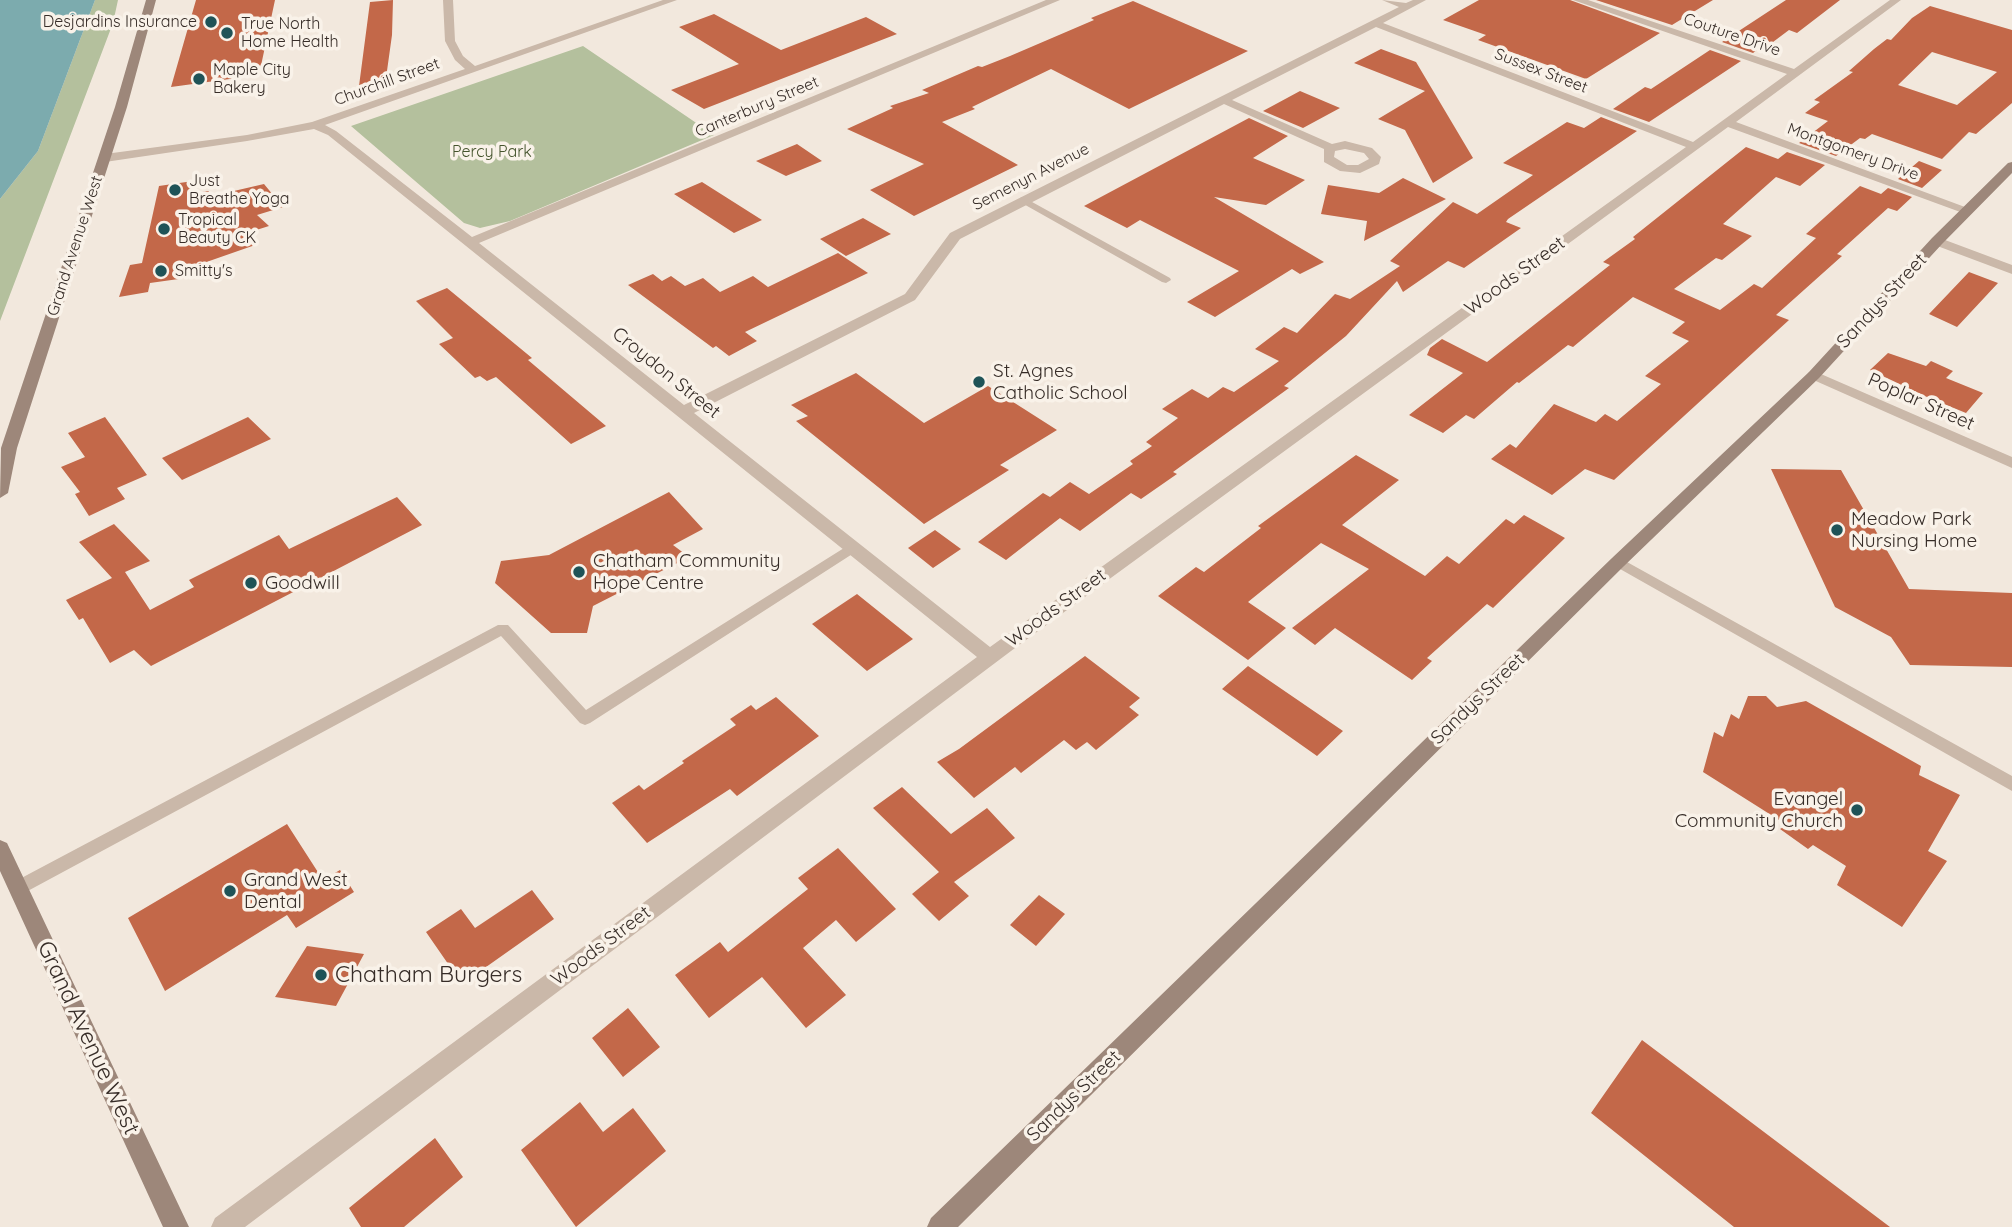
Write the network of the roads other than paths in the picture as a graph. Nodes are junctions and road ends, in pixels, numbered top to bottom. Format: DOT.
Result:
graph roads {
  1 [pos="151,0"];
  2 [pos="448,0"];
  3 [pos="672,0"];
  4 [pos="1055,0"];
  5 [pos="1387,0"];
  6 [pos="1421,0"];
  7 [pos="1578,0"];
  8 [pos="1896,0"];
  9 [pos="1407,7"];
  10 [pos="1377,24"];
  11 [pos="471,68"];
  12 [pos="1796,73"];
  13 [pos="1221,99"];
  14 [pos="1728,123"];
  15 [pos="315,125"];
  16 [pos="1693,146"];
  17 [pos="1331,148"];
  18 [pos="104,158"];
  19 [pos="2012,166"];
  20 [pos="1023,200"];
  21 [pos="1967,210"];
  22 [pos="470,242"];
  23 [pos="1937,242"];
  24 [pos="2012,270"];
  25 [pos="1167,280"];
  26 [pos="1814,375"];
  27 [pos="681,413"];
  28 [pos="2012,463"];
  29 [pos="0,493"];
  30 [pos="852,548"];
  31 [pos="1618,562"];
  32 [pos="989,657"];
  33 [pos="2012,784"];
  34 [pos="7,870"];
  35 [pos="176,1227"];
  36 [pos="224,1227"];
  37 [pos="940,1227"];
  1 -- 18 [label="street, Grand Avenue West"];
  2 -- 11 [label="street"];
  3 -- 11 [label="street, Churchill Street"];
  4 -- 22 [label="street, Canterbury Street"];
  5 -- 9 [label="street"];
  6 -- 9 [label="street, Semenyn Avenue"];
  7 -- 12 [label="street, Couture Drive"];
  8 -- 12 [label="street, Woods Street"];
  9 -- 10 [label="street, Semenyn Avenue"];
  10 -- 13 [label="street, Semenyn Avenue"];
  10 -- 16 [label="street, Sussex Street"];
  11 -- 15 [label="street, Churchill Street"];
  12 -- 14 [label="street, Woods Street"];
  13 -- 17 [label="street"];
  13 -- 20 [label="street, Semenyn Avenue"];
  14 -- 16 [label="street, Woods Street"];
  14 -- 21 [label="street, Montgomery Drive"];
  15 -- 18 [label="street, Churchill Street"];
  15 -- 22 [label="street, Croydon Street"];
  16 -- 32 [label="street, Woods Street"];
  18 -- 29 [label="street, Grand Avenue West"];
  19 -- 21 [label="street, Sandys Street"];
  20 -- 25 [label="lane"];
  20 -- 27 [label="street, Semenyn Avenue"];
  21 -- 23 [label="street, Sandys Street"];
  22 -- 27 [label="street, Croydon Street"];
  23 -- 24 [label="street"];
  23 -- 26 [label="street, Sandys Street"];
  26 -- 28 [label="street, Poplar Street"];
  26 -- 31 [label="street, Sandys Street"];
  27 -- 30 [label="street, Croydon Street"];
  30 -- 32 [label="street, Croydon Street"];
  30 -- 34 [label="lane"];
  31 -- 33 [label="lane"];
  31 -- 37 [label="street, Sandys Street"];
  32 -- 36 [label="street, Woods Street"];
  34 -- 35 [label="street, Grand Avenue West"];
}
